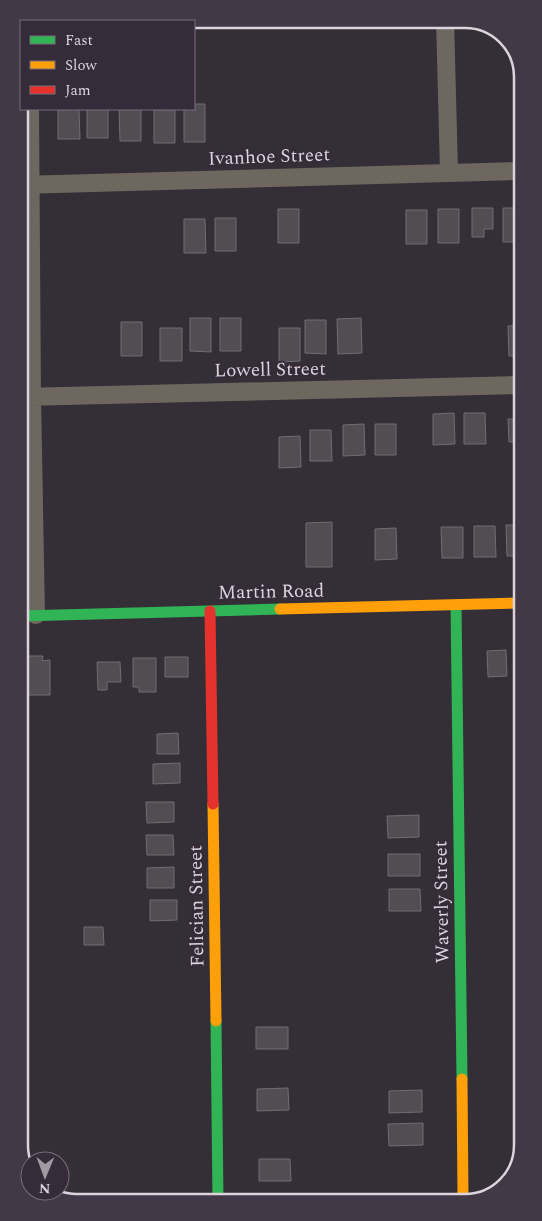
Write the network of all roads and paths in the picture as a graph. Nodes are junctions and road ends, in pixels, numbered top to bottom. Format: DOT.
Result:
graph roads {
  1 [pos="445,28"];
  2 [pos="30,110"];
  3 [pos="28,139"];
  4 [pos="514,171"];
  5 [pos="449,172"];
  6 [pos="28,185"];
  7 [pos="514,385"];
  8 [pos="28,397"];
  9 [pos="514,603"];
  10 [pos="456,605"];
  11 [pos="210,611"];
  12 [pos="28,616"];
  13 [pos="218,1193"];
  14 [pos="463,1194"];
  1 -- 5 [label="street"];
  2 -- 3 [label="street"];
  4 -- 5 [label="street, Ivanhoe Street"];
  5 -- 6 [label="street, Ivanhoe Street"];
  7 -- 8 [label="street, Lowell Street"];
  9 -- 10 [label="street, Martin Road"];
  10 -- 11 [label="street, Martin Road"];
  10 -- 14 [label="street, Waverly Street"];
  11 -- 12 [label="street, Martin Road"];
  11 -- 13 [label="street, Felician Street"];
}
